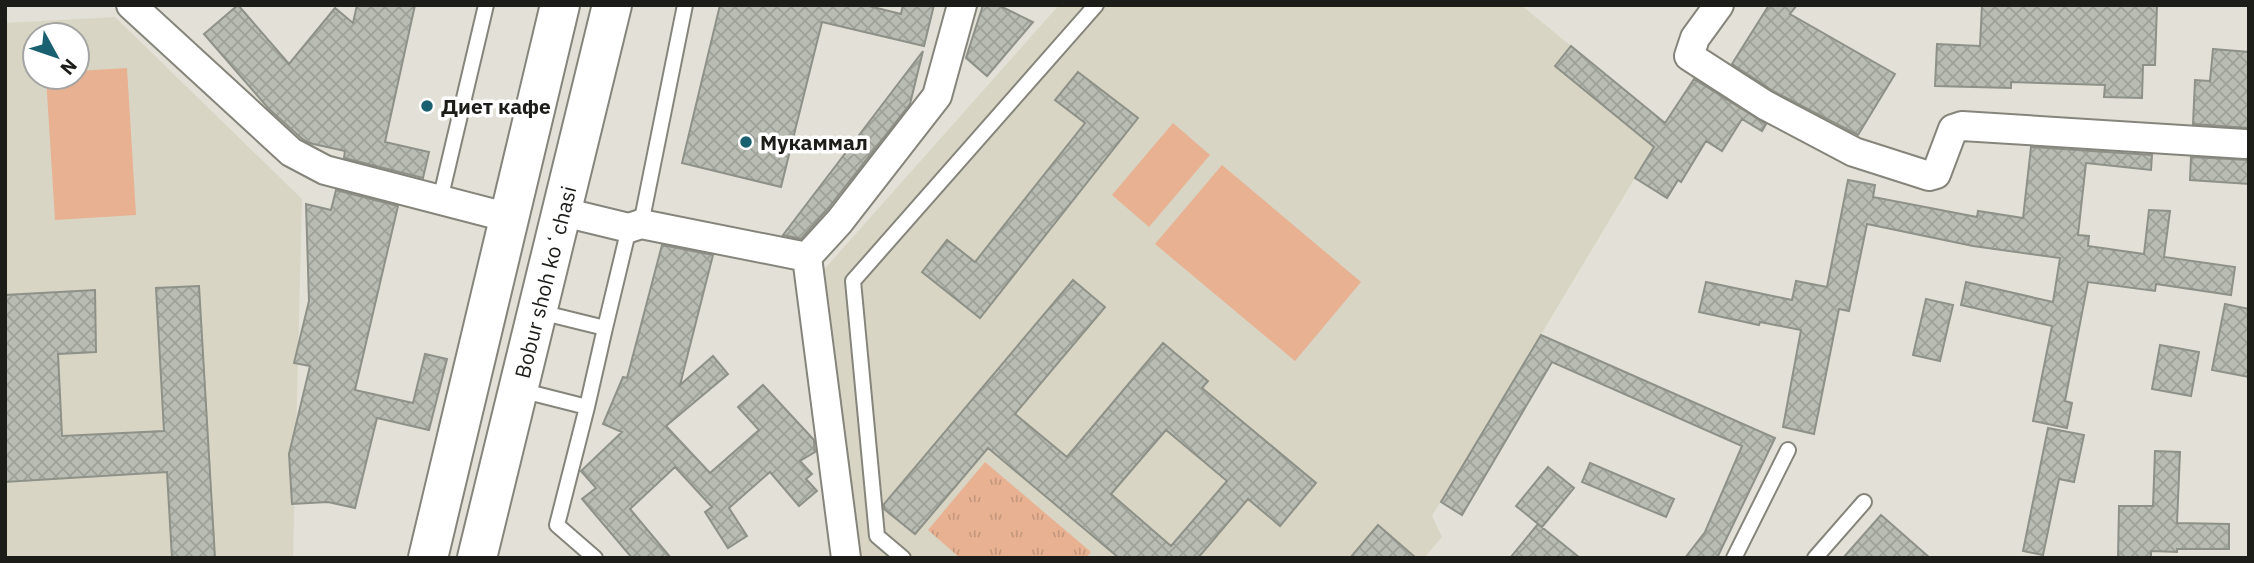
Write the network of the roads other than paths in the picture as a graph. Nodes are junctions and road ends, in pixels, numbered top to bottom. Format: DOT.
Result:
graph roads {
  1 [pos="131,5"];
  2 [pos="486,5"];
  3 [pos="560,5"];
  4 [pos="612,5"];
  5 [pos="685,5"];
  6 [pos="962,5"];
  7 [pos="1096,5"];
  8 [pos="1719,5"];
  9 [pos="2245,144"];
  10 [pos="440,200"];
  11 [pos="563,212"];
  12 [pos="510,218"];
  13 [pos="635,226"];
  14 [pos="807,257"];
  15 [pos="538,311"];
  16 [pos="605,328"];
  17 [pos="519,390"];
  18 [pos="587,407"];
  19 [pos="1788,450"];
  20 [pos="1864,502"];
  21 [pos="428,558"];
  22 [pos="477,558"];
  23 [pos="595,558"];
  24 [pos="846,558"];
  25 [pos="903,558"];
  26 [pos="1734,558"];
  27 [pos="1815,558"];
  1 -- 10 [label="street"];
  2 -- 10 [label="lane"];
  3 -- 12 [label="main road"];
  4 -- 11 [label="main road, Bobur shoh koʻchasi"];
  5 -- 13 [label="lane"];
  6 -- 14 [label="street"];
  7 -- 25 [label="lane"];
  8 -- 9 [label="street"];
  10 -- 12 [label="street"];
  11 -- 13 [label="street"];
  11 -- 15 [label="main road, Bobur shoh koʻchasi"];
  12 -- 21 [label="main road"];
  13 -- 14 [label="street"];
  13 -- 16 [label="lane"];
  14 -- 24 [label="street"];
  15 -- 16 [label="lane"];
  15 -- 17 [label="main road, Bobur shoh koʻchasi"];
  16 -- 18 [label="lane"];
  17 -- 18 [label="lane"];
  17 -- 22 [label="main road, Bobur shoh koʻchasi"];
  18 -- 23 [label="lane"];
  19 -- 26 [label="lane"];
  20 -- 27 [label="lane"];
}
